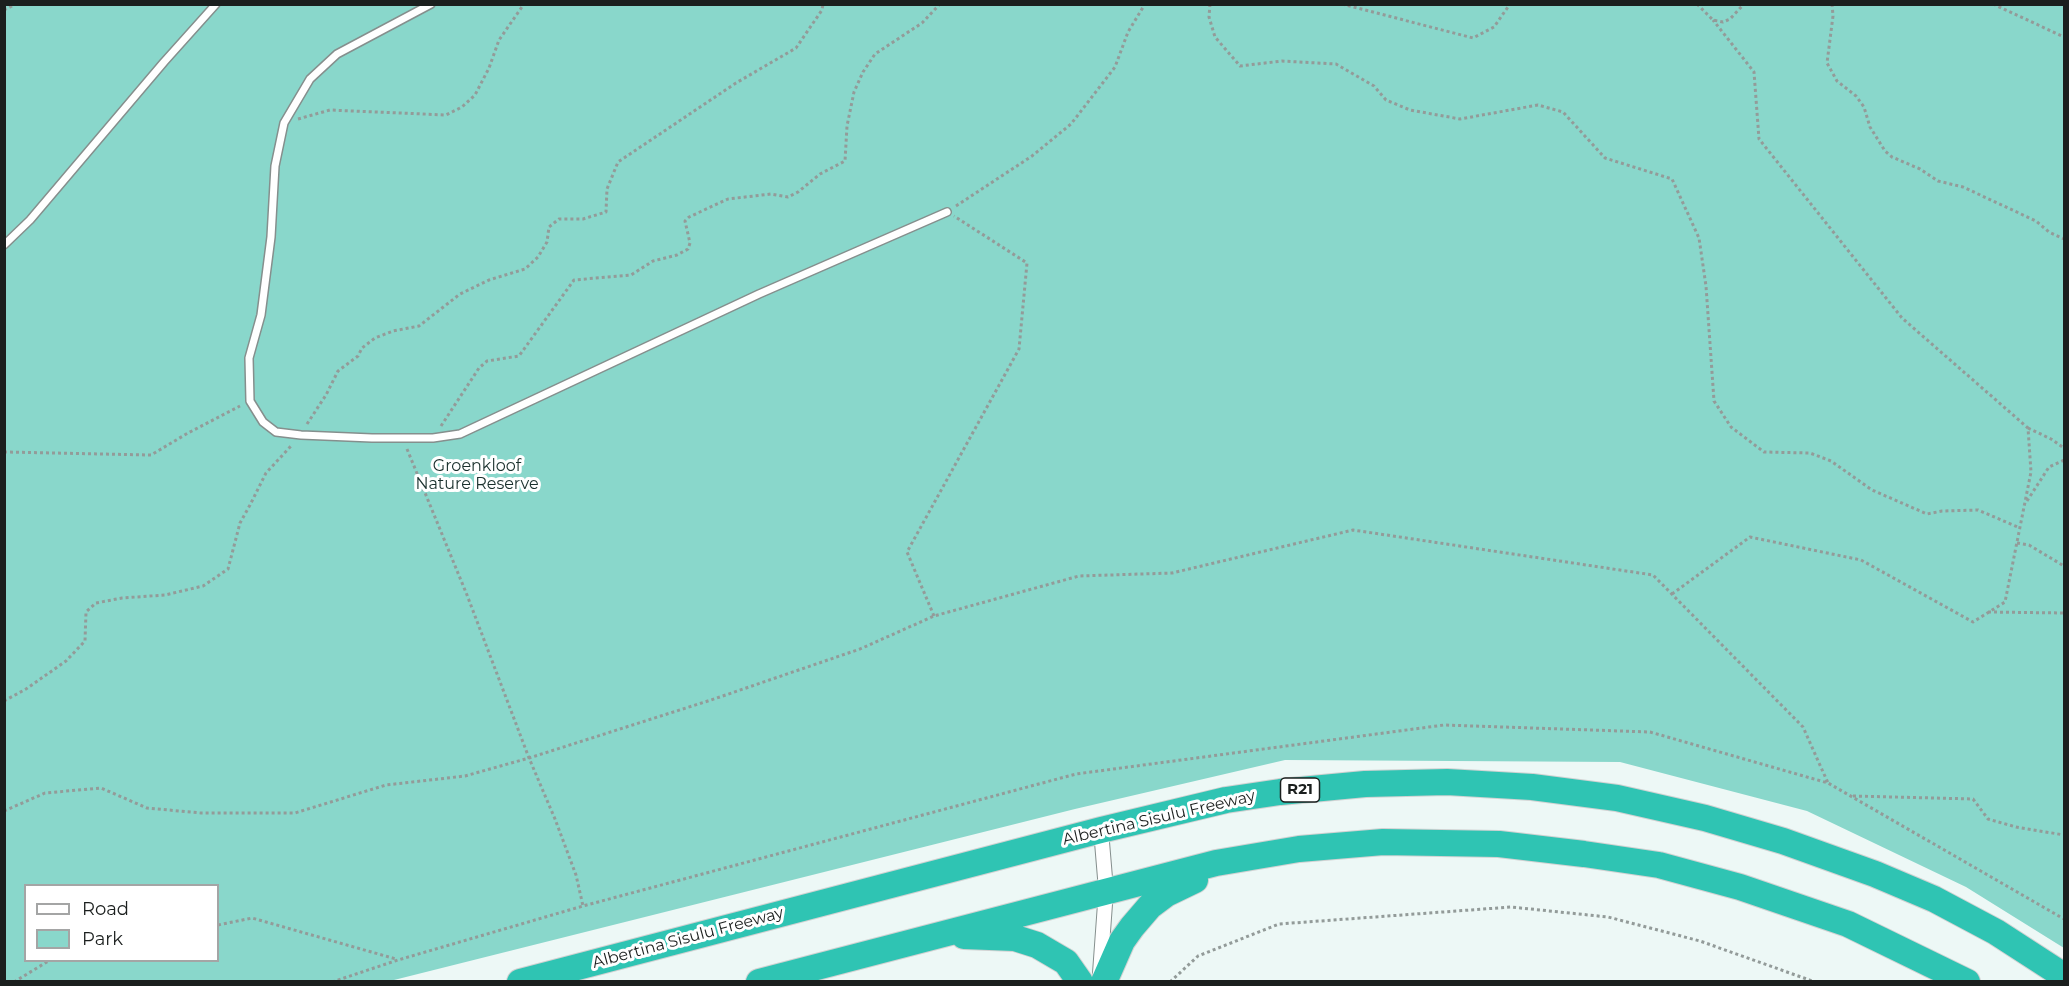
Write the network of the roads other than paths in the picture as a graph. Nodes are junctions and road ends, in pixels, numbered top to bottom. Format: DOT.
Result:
graph roads {
  1 [pos="216,4"];
  2 [pos="431,4"];
  3 [pos="947,212"];
  4 [pos="4,246"];
  5 [pos="1101,830"];
  6 [pos="1299,849"];
  7 [pos="1106,890"];
  8 [pos="940,934"];
  9 [pos="2064,976"];
  10 [pos="520,981"];
  11 [pos="759,981"];
  12 [pos="1080,981"];
  13 [pos="1099,981"];
  14 [pos="1104,981"];
  15 [pos="1967,981"];
  1 -- 4 [label="lane"];
  2 -- 3 [label="lane"];
  5 -- 7 [label="street"];
  5 -- 9 [label="highway, Albertina Sisulu Freeway / R21"];
  5 -- 10 [label="highway, Albertina Sisulu Freeway / R21"];
  6 -- 7 [label="highway"];
  6 -- 14 [label="highway"];
  6 -- 15 [label="highway"];
  7 -- 8 [label="highway"];
  7 -- 13 [label="street"];
  8 -- 11 [label="highway"];
  8 -- 12 [label="highway"];
}
